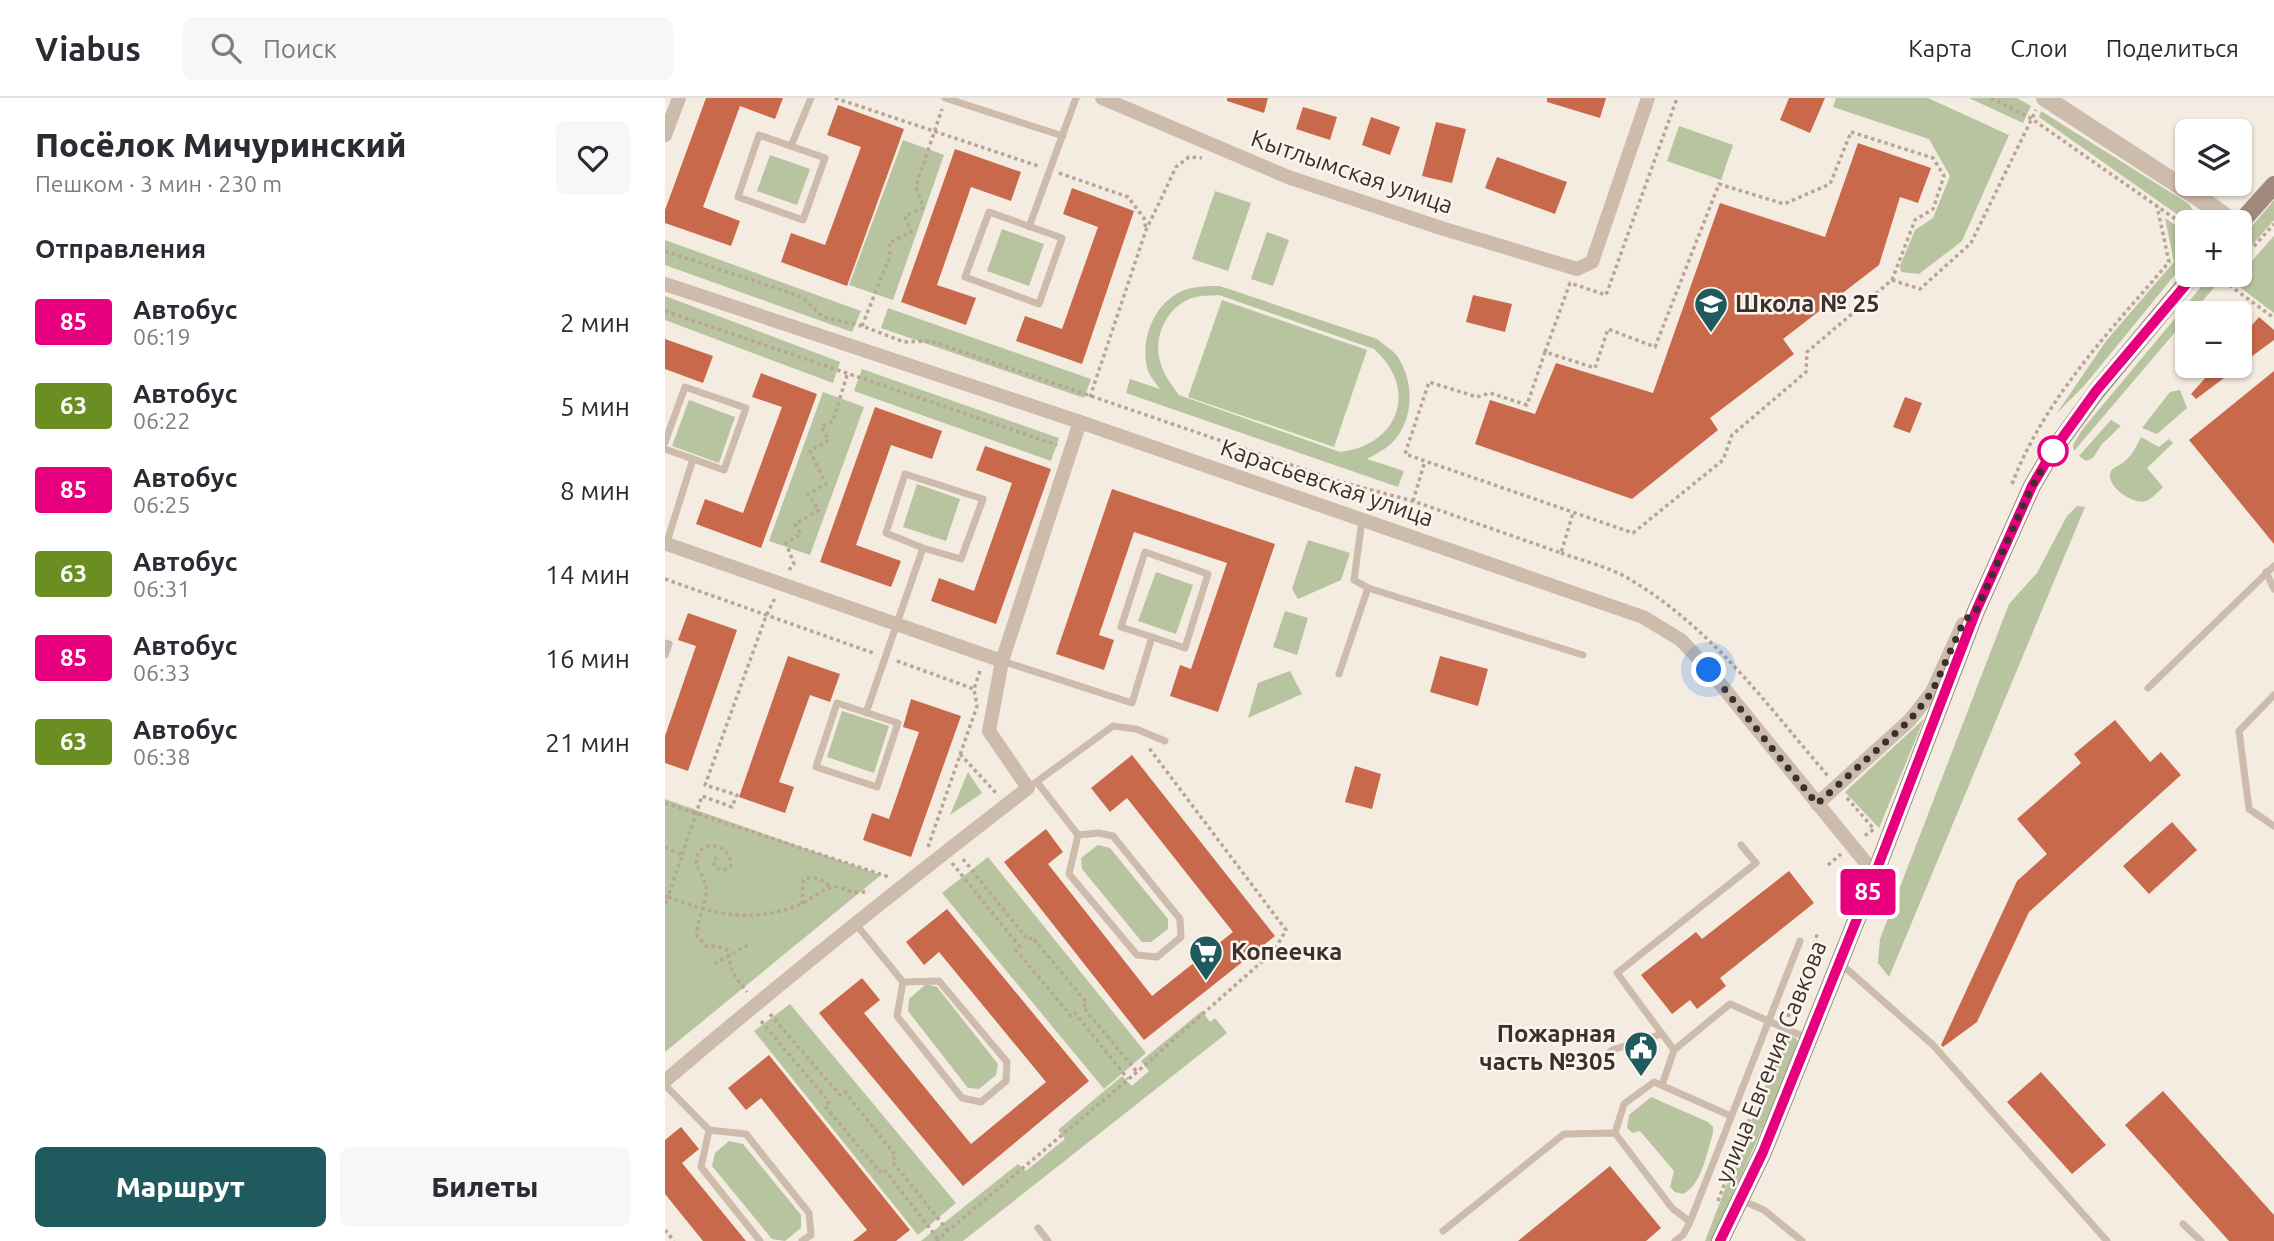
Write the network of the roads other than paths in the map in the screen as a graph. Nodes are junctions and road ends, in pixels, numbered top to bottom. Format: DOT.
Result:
graph roads {
  1 [pos="679,98"];
  2 [pos="811,98"];
  3 [pos="945,98"];
  4 [pos="1076,98"];
  5 [pos="1102,98"];
  6 [pos="1648,98"];
  7 [pos="2041,104"];
  8 [pos="665,135"];
  9 [pos="1063,136"];
  10 [pos="791,146"];
  11 [pos="2274,184"];
  12 [pos="2217,210"];
  13 [pos="2251,210"];
  14 [pos="1029,227"];
  15 [pos="665,284"];
  16 [pos="2183,287"];
  17 [pos="1080,422"];
  18 [pos="665,442"];
  19 [pos="665,449"];
  20 [pos="693,459"];
  21 [pos="1363,519"];
  22 [pos="666,547"];
  23 [pos="923,548"];
  24 [pos="2274,566"];
  25 [pos="2266,572"];
  26 [pos="1368,588"];
  27 [pos="2274,589"];
  28 [pos="1976,611"];
  29 [pos="896,625"];
  30 [pos="1152,637"];
  31 [pos="665,643"];
  32 [pos="665,655"];
  33 [pos="1583,655"];
  34 [pos="1002,661"];
  35 [pos="1339,674"];
  36 [pos="2148,688"];
  37 [pos="2274,695"];
  38 [pos="866,713"];
  39 [pos="1165,741"];
  40 [pos="1033,785"];
  41 [pos="1817,804"];
  42 [pos="2274,826"];
  43 [pos="1078,835"];
  44 [pos="1741,845"];
  45 [pos="1875,874"];
  46 [pos="855,923"];
  47 [pos="1800,941"];
  48 [pos="1840,962"];
  49 [pos="903,982"];
  50 [pos="1768,1020"];
  51 [pos="1662,1034"];
  52 [pos="1810,1039"];
  53 [pos="1674,1049"];
  54 [pos="1601,1060"];
  55 [pos="665,1083"];
  56 [pos="1662,1086"];
  57 [pos="1731,1116"];
  58 [pos="709,1130"];
  59 [pos="1615,1133"];
  60 [pos="1741,1199"];
  61 [pos="1689,1222"];
  62 [pos="2183,1224"];
  63 [pos="1038,1228"];
  64 [pos="1443,1231"];
  65 [pos="760,1241"];
  66 [pos="802,1241"];
  67 [pos="1048,1241"];
  68 [pos="1675,1241"];
  69 [pos="1720,1241"];
  70 [pos="1802,1241"];
  71 [pos="2107,1241"];
  72 [pos="2201,1241"];
  1 -- 8 [label="street"];
  2 -- 10 [label="lane"];
  3 -- 9 [label="lane"];
  4 -- 9 [label="lane"];
  5 -- 6 [label="street, Кытлымская улица"];
  7 -- 12 [label="street"];
  9 -- 14 [label="lane"];
  10 -- 10 [label="lane"];
  11 -- 13 [label="main road"];
  14 -- 14 [label="lane"];
  15 -- 17 [label="street, Карасьевская улица"];
  16 -- 28 [label="main road, улица Евгения Савкова"];
  17 -- 21 [label="street, Карасьевская улица"];
  17 -- 34 [label="street"];
  18 -- 20 [label="lane"];
  19 -- 20 [label="lane"];
  20 -- 22 [label="lane"];
  21 -- 26 [label="lane"];
  21 -- 41 [label="street, Карасьевская улица"];
  22 -- 29 [label="street"];
  23 -- 23 [label="lane"];
  23 -- 29 [label="lane"];
  24 -- 25 [label="lane"];
  25 -- 27 [label="lane"];
  25 -- 36 [label="lane"];
  26 -- 33 [label="lane"];
  26 -- 35 [label="lane"];
  28 -- 41 [label="street"];
  28 -- 45 [label="main road, улица Евгения Савкова"];
  29 -- 34 [label="street"];
  29 -- 38 [label="lane"];
  30 -- 30 [label="lane"];
  30 -- 34 [label="lane"];
  31 -- 32 [label="lane"];
  34 -- 40 [label="street"];
  37 -- 42 [label="lane"];
  38 -- 38 [label="lane"];
  39 -- 40 [label="lane"];
  40 -- 43 [label="lane"];
  40 -- 46 [label="street"];
  41 -- 45 [label="street, Карасьевская улица"];
  43 -- 43 [label="lane"];
  44 -- 51 [label="lane"];
  45 -- 48 [label="main road, улица Евгения Савкова"];
  46 -- 49 [label="lane"];
  46 -- 55 [label="street"];
  47 -- 50 [label="lane"];
  48 -- 52 [label="main road, улица Евгения Савкова"];
  48 -- 71 [label="lane"];
  49 -- 49 [label="lane"];
  50 -- 52 [label="lane"];
  50 -- 53 [label="lane"];
  50 -- 57 [label="lane"];
  51 -- 53 [label="lane"];
  51 -- 54 [label="lane"];
  52 -- 60 [label="main road, улица Евгения Савкова"];
  53 -- 56 [label="lane"];
  55 -- 58 [label="lane"];
  56 -- 57 [label="lane"];
  56 -- 59 [label="lane"];
  57 -- 61 [label="lane"];
  58 -- 65 [label="lane"];
  58 -- 66 [label="lane"];
  59 -- 61 [label="lane"];
  59 -- 64 [label="lane"];
  60 -- 69 [label="main road, улица Евгения Савкова"];
  60 -- 70 [label="lane"];
  61 -- 68 [label="lane"];
  62 -- 72 [label="lane"];
  63 -- 67 [label="lane"];
}
